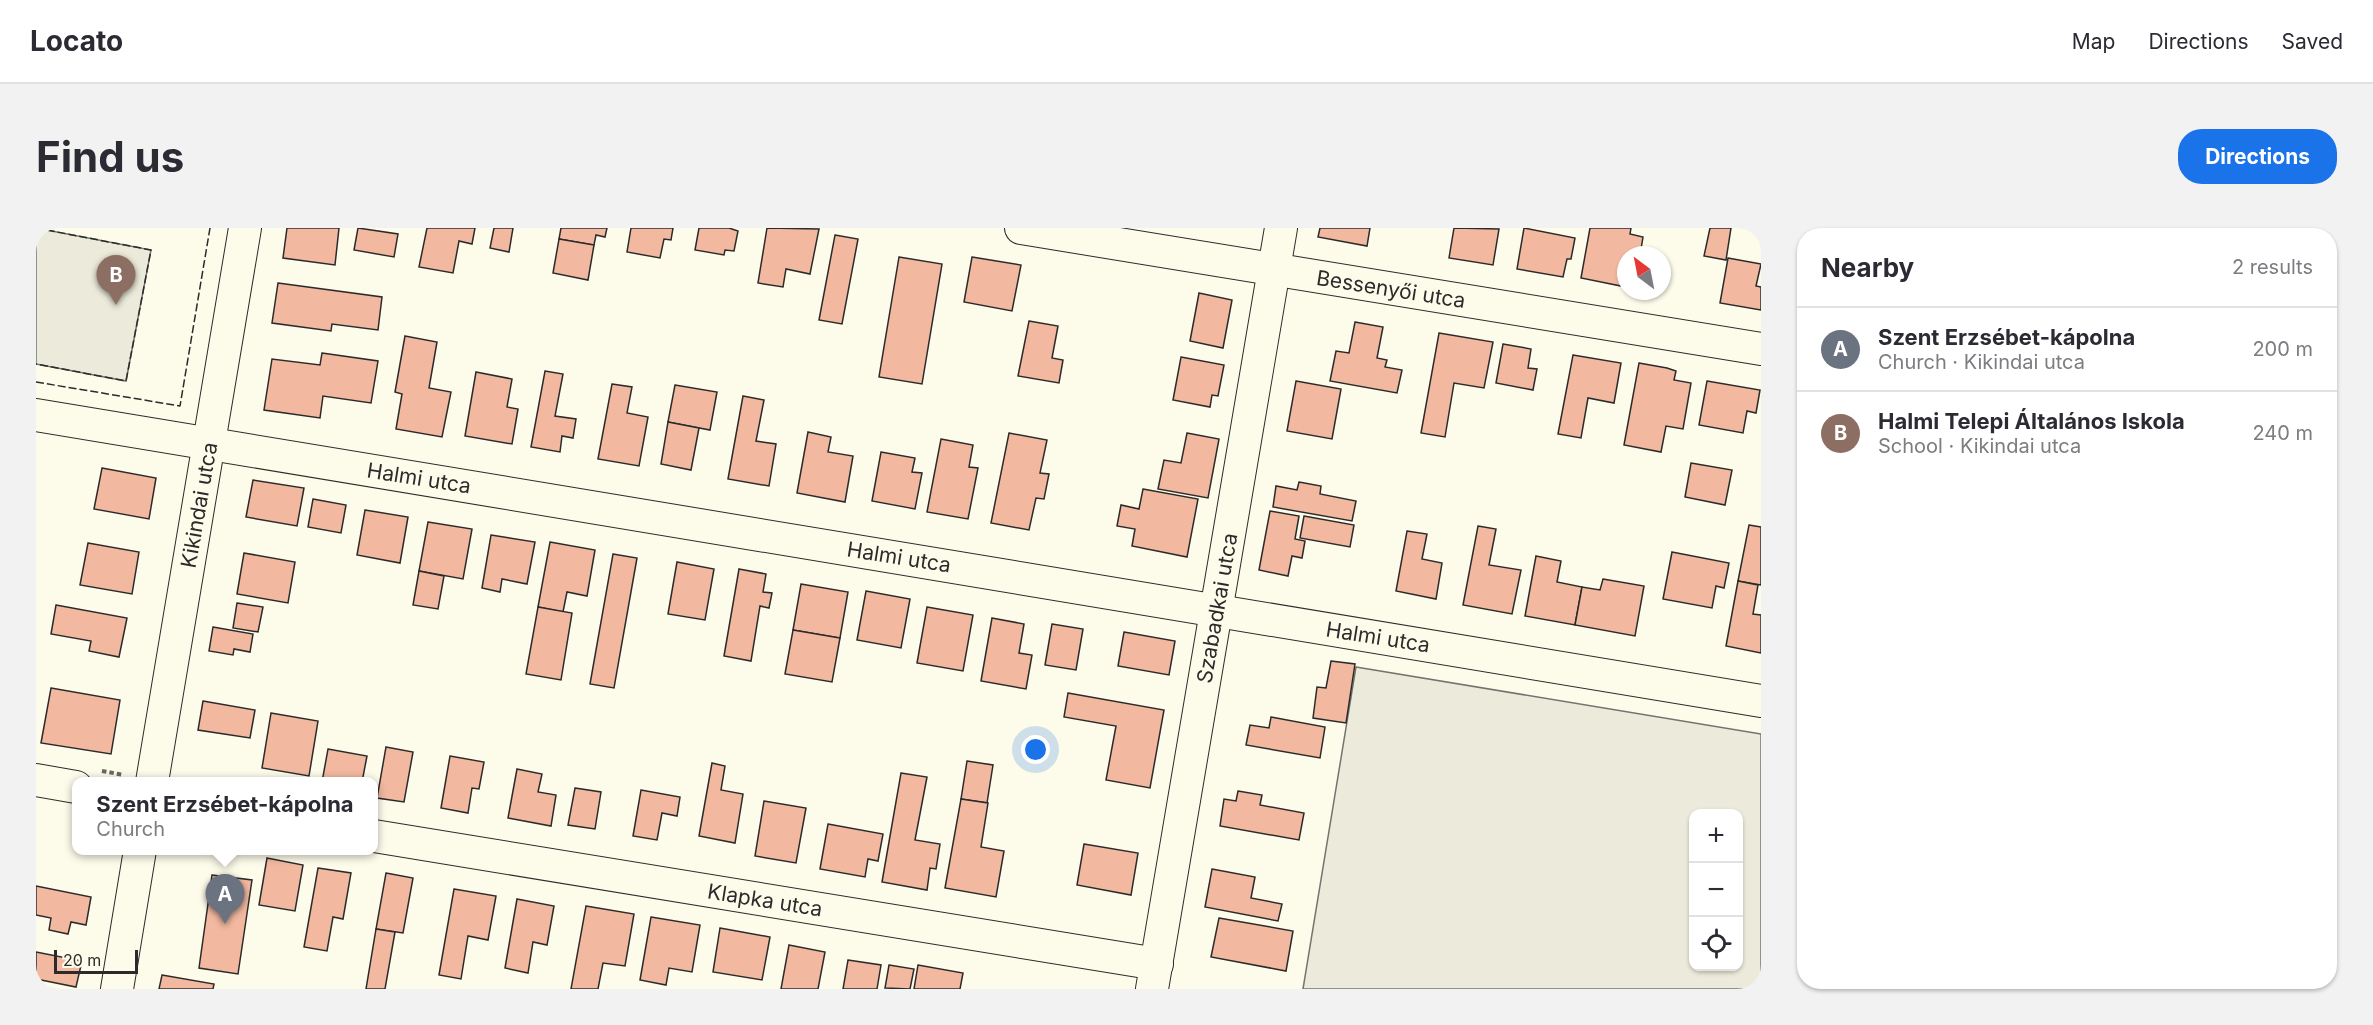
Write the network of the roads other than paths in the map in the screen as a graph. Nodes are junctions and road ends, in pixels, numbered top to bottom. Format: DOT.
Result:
graph roads {
  1 [pos="245,228"];
  2 [pos="1021,228"];
  3 [pos="1281,228"];
  4 [pos="1274,270"];
  5 [pos="1761,349"];
  6 [pos="36,416"];
  7 [pos="209,443"];
  8 [pos="1216,610"];
  9 [pos="1761,701"];
  10 [pos="153,777"];
  11 [pos="36,780"];
  12 [pos="72,786"];
  13 [pos="378,837"];
  14 [pos="139,855"];
  15 [pos="1154,977"];
  16 [pos="117,989"];
  1 -- 7 [label="street, Kikindai utca"];
  2 -- 4 [label="street, Bessenyői utca"];
  3 -- 4 [label="street, Szabadkai utca"];
  4 -- 5 [label="street, Bessenyői utca"];
  4 -- 8 [label="street, Szabadkai utca"];
  6 -- 7 [label="street, Halmi utca"];
  7 -- 8 [label="street, Halmi utca"];
  7 -- 10 [label="street, Kikindai utca"];
  8 -- 9 [label="street, Halmi utca"];
  8 -- 15 [label="street, Szabadkai utca"];
  11 -- 12 [label="street"];
  13 -- 15 [label="street, Klapka utca"];
  14 -- 16 [label="street"];
}
